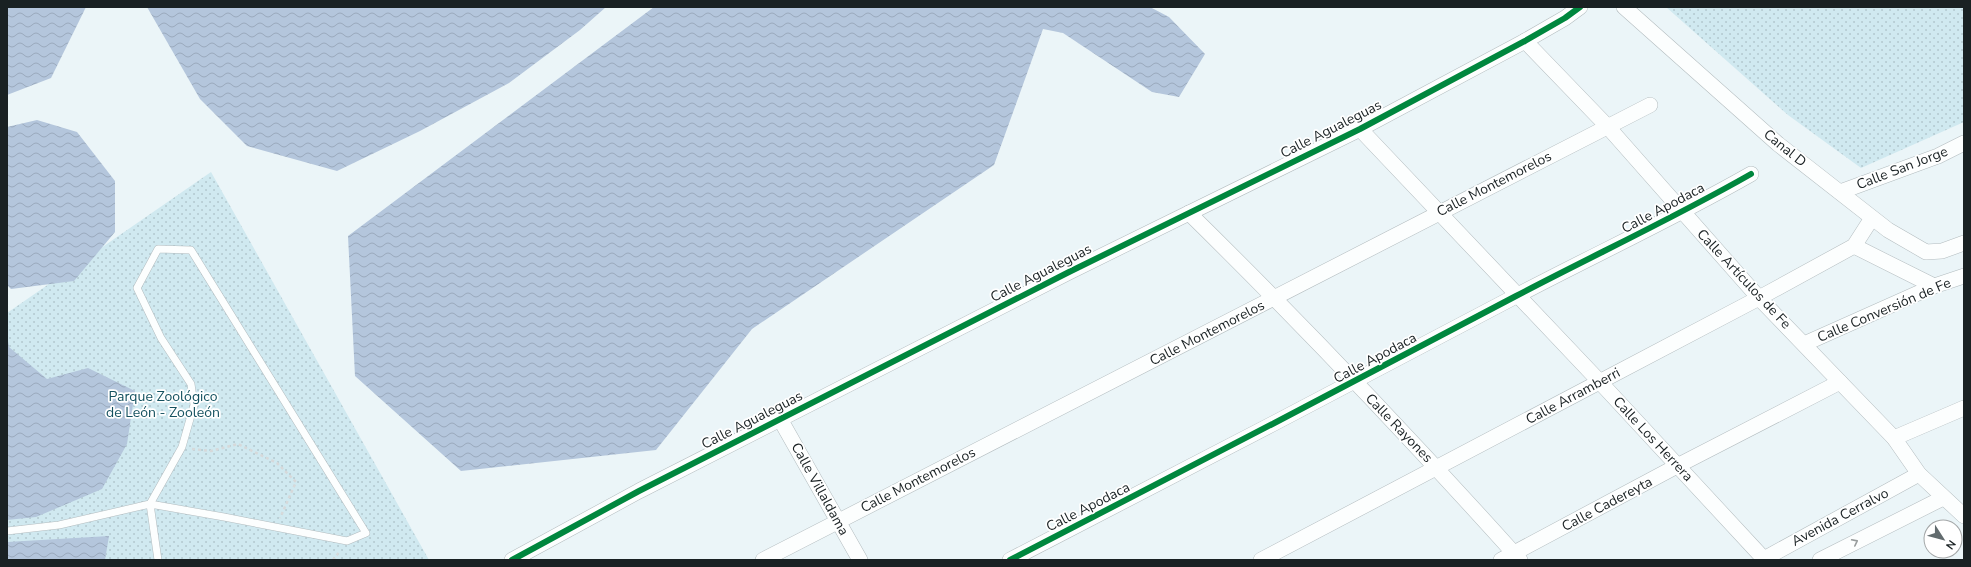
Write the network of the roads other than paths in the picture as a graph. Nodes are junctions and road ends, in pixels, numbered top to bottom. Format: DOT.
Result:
graph roads {
  1 [pos="1580,7"];
  2 [pos="1624,7"];
  3 [pos="1525,41"];
  4 [pos="1650,105"];
  5 [pos="1608,127"];
  6 [pos="1360,129"];
  7 [pos="1964,143"];
  8 [pos="1751,174"];
  9 [pos="1840,192"];
  10 [pos="1440,212"];
  11 [pos="1683,212"];
  12 [pos="1189,213"];
  13 [pos="1872,218"];
  14 [pos="1964,243"];
  15 [pos="1854,246"];
  16 [pos="1964,276"];
  17 [pos="1934,286"];
  18 [pos="1518,295"];
  19 [pos="1276,298"];
  20 [pos="1759,298"];
  21 [pos="1804,344"];
  22 [pos="1355,382"];
  23 [pos="1599,382"];
  24 [pos="1840,382"];
  25 [pos="1964,408"];
  26 [pos="780,419"];
  27 [pos="1894,438"];
  28 [pos="1677,466"];
  29 [pos="1436,467"];
  30 [pos="1919,474"];
  31 [pos="1943,498"];
  32 [pos="150,504"];
  33 [pos="1964,516"];
  34 [pos="838,521"];
  35 [pos="7,531"];
  36 [pos="1512,558"];
  37 [pos="1763,559"];
  38 [pos="158,560"];
  39 [pos="512,560"];
  40 [pos="763,560"];
  41 [pos="860,560"];
  42 [pos="1010,560"];
  43 [pos="1261,560"];
  44 [pos="1820,560"];
  1 -- 3 [label="street, Calle Agualeguas"];
  2 -- 9 [label="street, Canal D"];
  3 -- 5 [label="street, Calle Artículos de Fe"];
  3 -- 6 [label="street, Calle Agualeguas"];
  4 -- 5 [label="street, Calle Montemorelos"];
  5 -- 10 [label="street, Calle Montemorelos"];
  5 -- 11 [label="street, Calle Artículos de Fe"];
  6 -- 10 [label="street, Calle Los Herrera"];
  6 -- 12 [label="street, Calle Agualeguas"];
  7 -- 9 [label="street, Calle San Jorge"];
  8 -- 11 [label="street, Calle Apodaca"];
  9 -- 13 [label="street, Canal D"];
  10 -- 18 [label="street, Calle Los Herrera"];
  10 -- 19 [label="street, Calle Montemorelos"];
  11 -- 18 [label="street, Calle Apodaca"];
  11 -- 20 [label="street, Calle Artículos de Fe"];
  12 -- 19 [label="street, Calle Rayones"];
  12 -- 26 [label="street, Calle Agualeguas"];
  13 -- 14 [label="street, Canal D"];
  13 -- 15 [label="street, Calle Arramberri"];
  15 -- 17 [label="street"];
  15 -- 20 [label="street, Calle Arramberri"];
  16 -- 17 [label="street, Calle Conversión de Fe"];
  17 -- 21 [label="street, Calle Conversión de Fe"];
  18 -- 22 [label="street, Calle Apodaca"];
  18 -- 23 [label="street, Calle Los Herrera"];
  19 -- 22 [label="street, Calle Rayones"];
  19 -- 34 [label="street, Calle Montemorelos"];
  20 -- 21 [label="street, Calle Artículos de Fe"];
  20 -- 23 [label="street, Calle Arramberri"];
  21 -- 24 [label="street, Calle Artículos de Fe"];
  22 -- 29 [label="street, Calle Rayones"];
  22 -- 42 [label="street, Calle Apodaca"];
  23 -- 28 [label="street, Calle Los Herrera"];
  23 -- 29 [label="street, Calle Arramberri"];
  24 -- 27 [label="street, Calle Artículos de Fe"];
  24 -- 28 [label="street, Calle Cadereyta"];
  25 -- 27 [label="street"];
  26 -- 34 [label="street, Calle Villaldama"];
  26 -- 39 [label="street, Calle Agualeguas"];
  27 -- 30 [label="street, Calle Artículos de Fe"];
  28 -- 36 [label="street, Calle Cadereyta"];
  28 -- 37 [label="street, Calle Los Herrera"];
  29 -- 36 [label="street, Calle Rayones"];
  29 -- 43 [label="street, Calle Arramberri"];
  30 -- 31 [label="street, Calle Artículos de Fe"];
  30 -- 37 [label="street, Avenida Cerralvo"];
  31 -- 33 [label="street, Calle Artículos de Fe"];
  44 -- 31 [label="street, Avenida Cerralvo, one-way"];
  32 -- 32 [label="lane"];
  32 -- 35 [label="lane"];
  32 -- 38 [label="lane"];
  34 -- 40 [label="street, Calle Montemorelos"];
  34 -- 41 [label="street, Calle Villaldama"];
}
